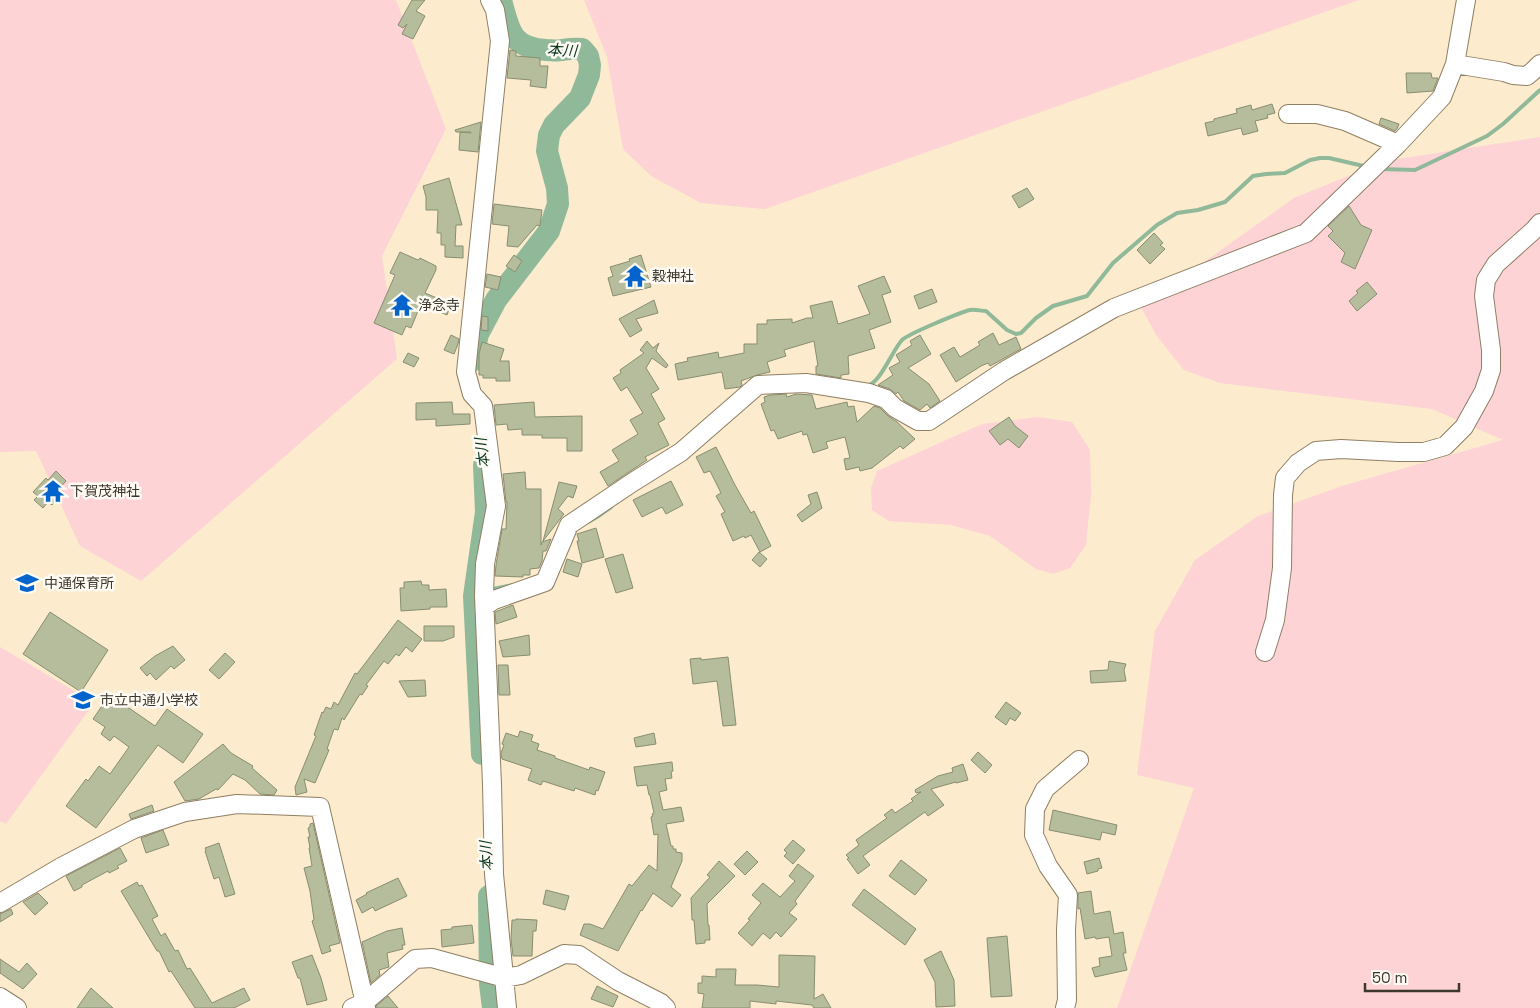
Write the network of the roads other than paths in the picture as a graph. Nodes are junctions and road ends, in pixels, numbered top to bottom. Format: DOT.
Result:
graph roads {
  1 [pos="490,0"];
  2 [pos="1466,0"];
  3 [pos="1455,64"];
  4 [pos="1540,64"];
  5 [pos="1288,114"];
  6 [pos="1398,144"];
  7 [pos="1540,223"];
  8 [pos="484,597"];
  9 [pos="1265,652"];
  10 [pos="1079,760"];
  11 [pos="0,903"];
  12 [pos="496,975"];
  13 [pos="0,997"];
  14 [pos="361,1006"];
  15 [pos="17,1008"];
  16 [pos="507,1008"];
  17 [pos="666,1008"];
  18 [pos="1065,1008"];
  1 -- 8 [label="street"];
  2 -- 3 [label="street"];
  3 -- 4 [label="street"];
  3 -- 6 [label="street"];
  5 -- 6 [label="street"];
  6 -- 8 [label="street"];
  7 -- 9 [label="street"];
  8 -- 12 [label="street"];
  10 -- 18 [label="street"];
  11 -- 14 [label="street"];
  12 -- 14 [label="street"];
  12 -- 16 [label="street"];
  12 -- 17 [label="street"];
  13 -- 15 [label="street"];
}
